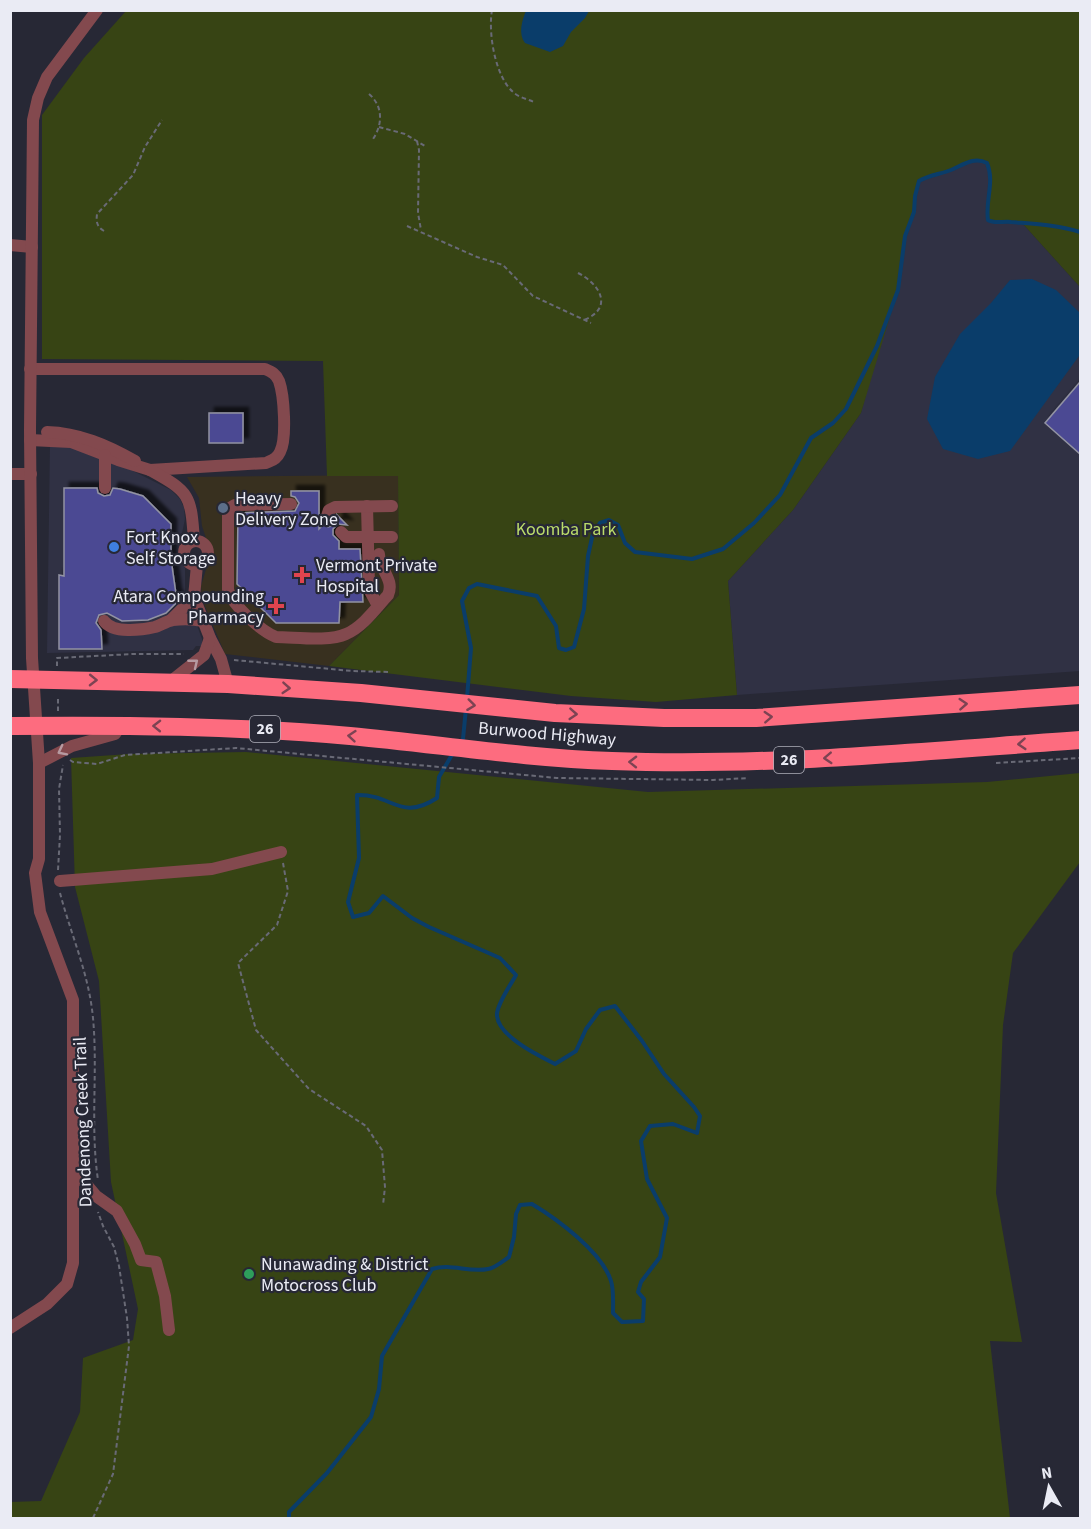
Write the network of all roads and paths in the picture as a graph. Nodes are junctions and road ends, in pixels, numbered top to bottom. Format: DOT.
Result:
graph roads {
  1 [pos="492,10"];
  2 [pos="92,12"];
  3 [pos="369,94"];
  4 [pos="534,102"];
  5 [pos="162,120"];
  6 [pos="379,127"];
  7 [pos="373,139"];
  8 [pos="417,141"];
  9 [pos="425,146"];
  10 [pos="407,226"];
  11 [pos="105,231"];
  12 [pos="422,232"];
  13 [pos="10,245"];
  14 [pos="32,247"];
  15 [pos="578,273"];
  16 [pos="583,320"];
  17 [pos="591,323"];
  18 [pos="30,369"];
  19 [pos="30,436"];
  20 [pos="105,455"];
  21 [pos="150,470"];
  22 [pos="10,474"];
  23 [pos="31,474"];
  24 [pos="105,488"];
  25 [pos="288,506"];
  26 [pos="368,506"];
  27 [pos="392,506"];
  28 [pos="330,519"];
  29 [pos="341,532"];
  30 [pos="368,537"];
  31 [pos="392,537"];
  32 [pos="228,543"];
  33 [pos="201,552"];
  34 [pos="379,554"];
  35 [pos="228,556"];
  36 [pos="194,597"];
  37 [pos="378,606"];
  38 [pos="171,620"];
  39 [pos="104,621"];
  40 [pos="203,621"];
  41 [pos="210,638"];
  42 [pos="57,658"];
  43 [pos="10,679"];
  44 [pos="34,679"];
  45 [pos="58,680"];
  46 [pos="170,682"];
  47 [pos="228,684"];
  48 [pos="1080,695"];
  49 [pos="57,725"];
  50 [pos="121,725"];
  51 [pos="10,726"];
  52 [pos="38,726"];
  53 [pos="1080,740"];
  54 [pos="1080,758"];
  55 [pos="1036,761"];
  56 [pos="39,763"];
  57 [pos="642,780"];
  58 [pos="281,852"];
  59 [pos="60,881"];
  60 [pos="74,1170"];
  61 [pos="96,1196"];
  62 [pos="383,1205"];
  63 [pos="10,1328"];
  64 [pos="169,1330"];
  65 [pos="93,1518"];
  1 -- 4 [label="path"];
  2 -- 14 [label="street"];
  3 -- 6 [label="path"];
  5 -- 11 [label="path"];
  6 -- 7 [label="path"];
  6 -- 8 [label="path"];
  8 -- 9 [label="path"];
  8 -- 12 [label="path"];
  10 -- 12 [label="path"];
  12 -- 16 [label="path"];
  13 -- 14 [label="street"];
  14 -- 18 [label="street"];
  15 -- 16 [label="path"];
  16 -- 17 [label="path"];
  18 -- 19 [label="street"];
  18 -- 21 [label="street"];
  19 -- 20 [label="street"];
  19 -- 21 [label="street"];
  19 -- 23 [label="street"];
  20 -- 21 [label="street"];
  20 -- 24 [label="street"];
  21 -- 33 [label="street"];
  22 -- 23 [label="street"];
  23 -- 44 [label="street"];
  25 -- 32 [label="street"];
  26 -- 27 [label="street"];
  26 -- 28 [label="street"];
  26 -- 30 [label="street"];
  29 -- 30 [label="street"];
  30 -- 31 [label="street"];
  30 -- 37 [label="street"];
  32 -- 33 [label="street"];
  32 -- 35 [label="street"];
  33 -- 35 [label="street"];
  33 -- 36 [label="street"];
  34 -- 37 [label="street"];
  35 -- 37 [label="street"];
  36 -- 38 [label="street"];
  36 -- 40 [label="street"];
  38 -- 39 [label="street"];
  38 -- 40 [label="street"];
  40 -- 41 [label="street"];
  46 -- 41 [label="street, one-way"];
  41 -- 47 [label="street"];
  42 -- 45 [label="path"];
  43 -- 44 [label="highway, Burwood Highway"];
  44 -- 45 [label="highway, Burwood Highway"];
  44 -- 52 [label="street"];
  45 -- 46 [label="highway, Burwood Highway, one-way"];
  45 -- 49 [label="path"];
  46 -- 47 [label="highway, Burwood Highway"];
  47 -- 48 [label="highway, Burwood Highway, one-way"];
  49 -- 50 [label="highway, Burwood Highway / 26"];
  49 -- 52 [label="highway, Burwood Highway / 26"];
  53 -- 50 [label="highway, Burwood Highway / 26, one-way"];
  50 -- 56 [label="street, one-way"];
  51 -- 52 [label="highway, Burwood Highway / 26"];
  52 -- 56 [label="street"];
  54 -- 55 [label="path"];
  56 -- 60 [label="street"];
  57 -- 59 [label="path, Dandenong Creek Trail"];
  58 -- 59 [label="street"];
  58 -- 62 [label="path"];
  59 -- 61 [label="path, Dandenong Creek Trail"];
  60 -- 61 [label="street"];
  60 -- 63 [label="street"];
  61 -- 64 [label="street"];
  61 -- 65 [label="path, Dandenong Creek Trail"];
}
